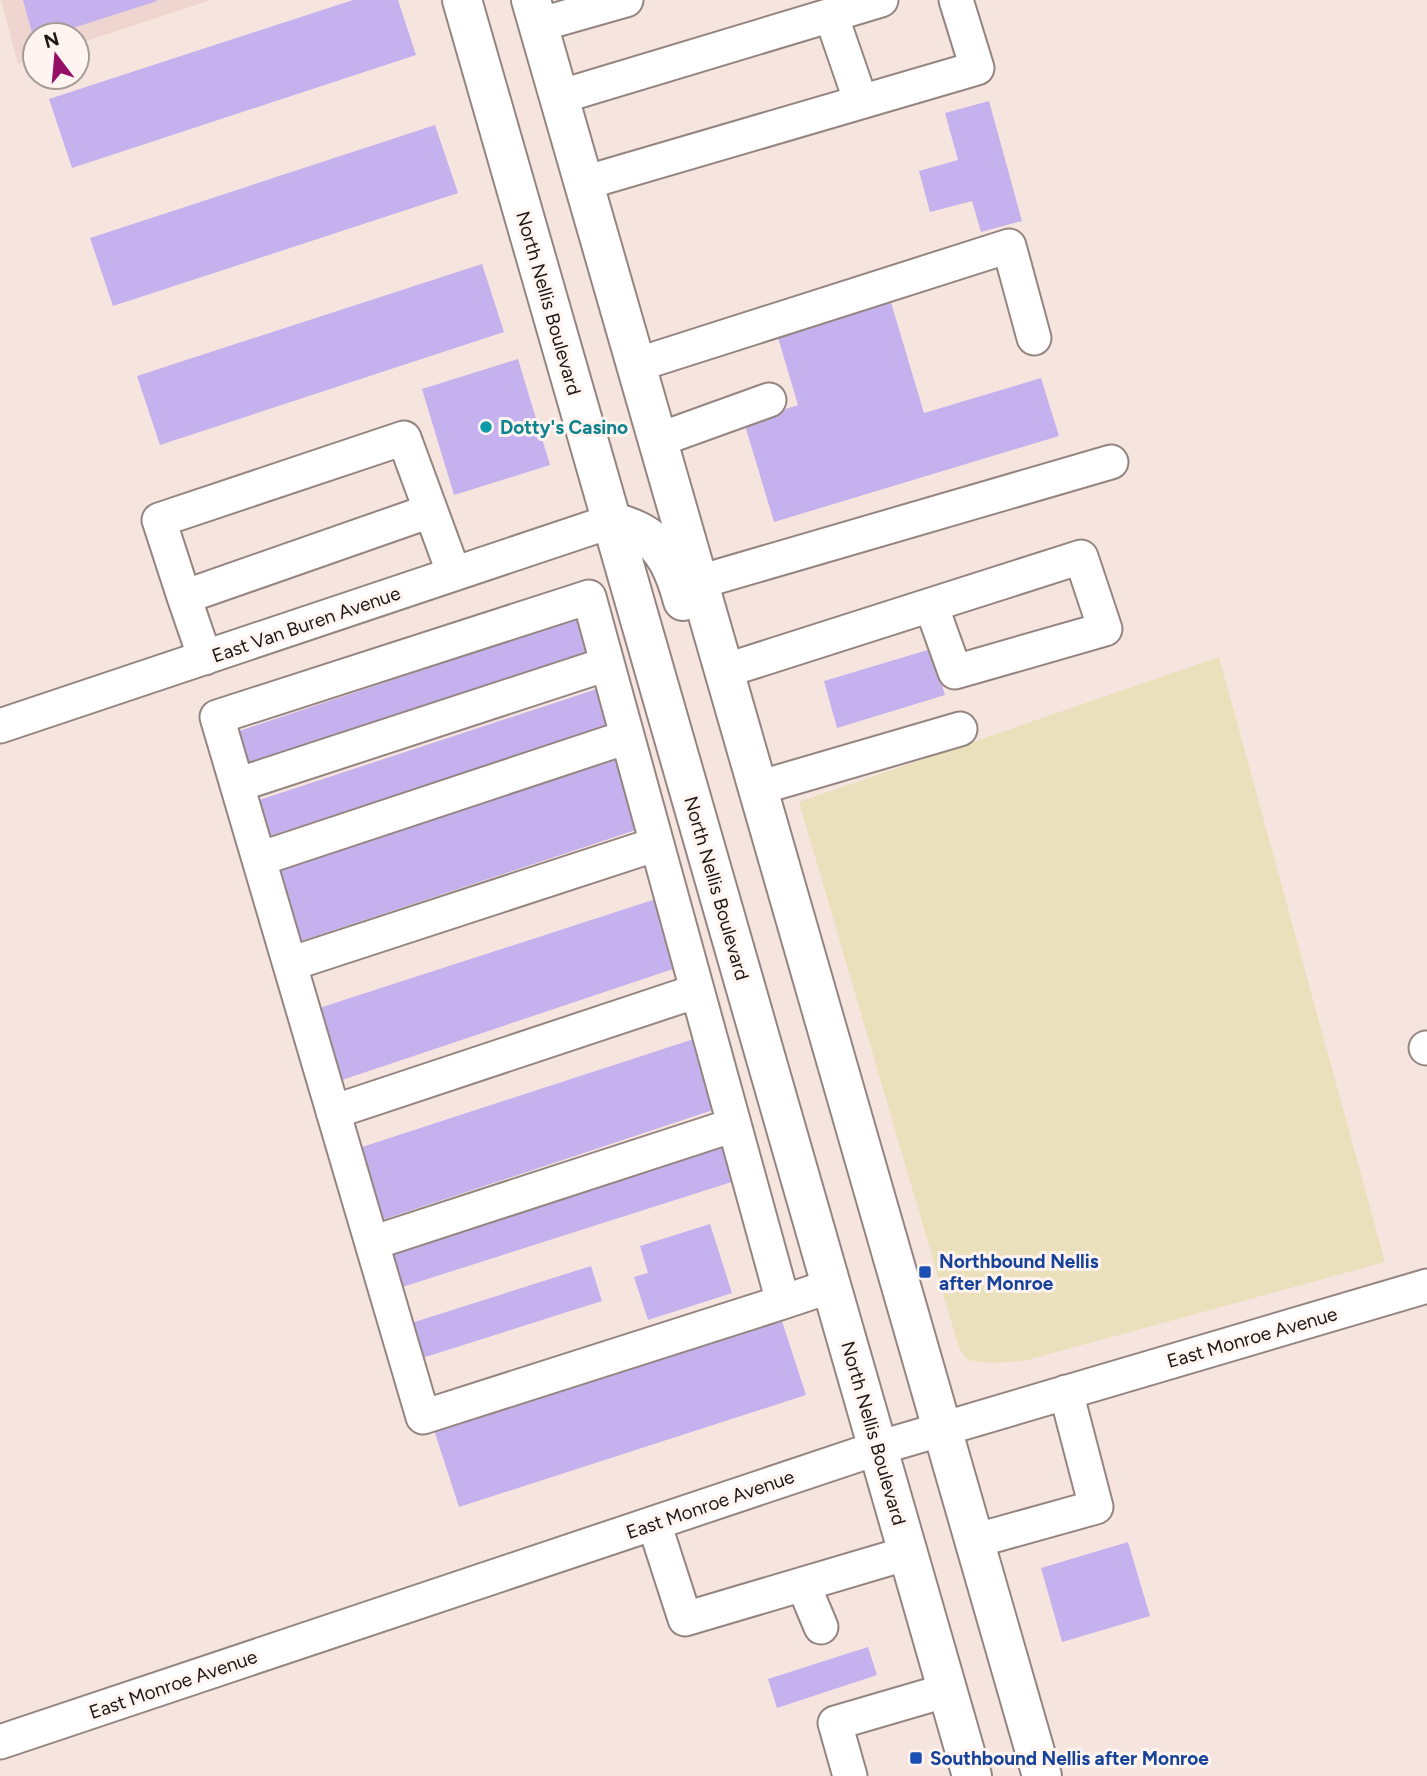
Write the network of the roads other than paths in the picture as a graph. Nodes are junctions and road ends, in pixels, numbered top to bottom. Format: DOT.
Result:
graph roads {
  1 [pos="462,0"];
  2 [pos="626,0"];
  3 [pos="881,0"];
  4 [pos="956,0"];
  5 [pos="535,13"];
  6 [pos="831,15"];
  7 [pos="559,97"];
  8 [pos="861,102"];
  9 [pos="584,183"];
  10 [pos="1034,338"];
  11 [pos="636,365"];
  12 [pos="769,400"];
  13 [pos="658,440"];
  14 [pos="1111,462"];
  15 [pos="430,511"];
  16 [pos="612,521"];
  17 [pos="454,574"];
  18 [pos="699,582"];
  19 [pos="184,597"];
  20 [pos="931,604"];
  21 [pos="205,658"];
  22 [pos="607,664"];
  23 [pos="724,671"];
  24 [pos="0,726"];
  25 [pos="960,729"];
  26 [pos="627,737"];
  27 [pos="754,775"];
  28 [pos="237,785"];
  29 [pos="657,844"];
  30 [pos="259,859"];
  31 [pos="290,964"];
  32 [pos="697,991"];
  33 [pos="333,1112"];
  34 [pos="734,1125"];
  35 [pos="372,1243"];
  36 [pos="831,1286"];
  37 [pos="1427,1286"];
  38 [pos="783,1302"];
  39 [pos="1066,1392"];
  40 [pos="942,1428"];
  41 [pos="878,1448"];
  42 [pos="654,1523"];
  43 [pos="974,1541"];
  44 [pos="908,1553"];
  45 [pos="803,1584"];
  46 [pos="821,1627"];
  47 [pos="947,1690"];
  48 [pos="0,1742"];
  49 [pos="850,1776"];
  50 [pos="972,1776"];
  51 [pos="1042,1776"];
  1 -- 16 [label="main road, North Nellis Boulevard"];
  2 -- 5 [label="street"];
  3 -- 6 [label="street"];
  4 -- 8 [label="street"];
  5 -- 7 [label="main road"];
  6 -- 7 [label="street"];
  6 -- 8 [label="street"];
  7 -- 9 [label="main road"];
  8 -- 9 [label="street"];
  9 -- 11 [label="main road"];
  10 -- 11 [label="street"];
  11 -- 13 [label="main road"];
  12 -- 13 [label="street"];
  13 -- 18 [label="main road"];
  14 -- 18 [label="street"];
  15 -- 17 [label="street"];
  15 -- 19 [label="street"];
  15 -- 19 [label="street"];
  16 -- 17 [label="street, East Van Buren Avenue"];
  16 -- 27 [label="main road"];
  16 -- 36 [label="main road, North Nellis Boulevard"];
  17 -- 21 [label="street, East Van Buren Avenue"];
  18 -- 23 [label="main road"];
  19 -- 21 [label="street"];
  20 -- 20 [label="street"];
  20 -- 23 [label="street"];
  21 -- 24 [label="street, East Van Buren Avenue"];
  22 -- 26 [label="street"];
  22 -- 28 [label="street"];
  22 -- 28 [label="street"];
  23 -- 27 [label="main road"];
  25 -- 27 [label="street"];
  26 -- 29 [label="street"];
  26 -- 30 [label="street"];
  27 -- 40 [label="main road"];
  28 -- 30 [label="street"];
  29 -- 31 [label="street"];
  29 -- 32 [label="street"];
  30 -- 31 [label="street"];
  31 -- 33 [label="street"];
  32 -- 33 [label="street"];
  32 -- 34 [label="street"];
  33 -- 35 [label="street"];
  34 -- 35 [label="street"];
  34 -- 38 [label="street"];
  35 -- 38 [label="street"];
  36 -- 38 [label="street"];
  36 -- 41 [label="main road, North Nellis Boulevard"];
  37 -- 39 [label="street, East Monroe Avenue"];
  39 -- 40 [label="street, East Monroe Avenue"];
  39 -- 43 [label="street"];
  40 -- 41 [label="street, East Monroe Avenue"];
  40 -- 43 [label="main road"];
  41 -- 42 [label="street, East Monroe Avenue"];
  41 -- 44 [label="main road, North Nellis Boulevard"];
  42 -- 45 [label="street"];
  42 -- 48 [label="street, East Monroe Avenue"];
  43 -- 51 [label="main road"];
  44 -- 45 [label="street"];
  44 -- 47 [label="main road, North Nellis Boulevard"];
  45 -- 46 [label="street"];
  47 -- 49 [label="street"];
  47 -- 50 [label="main road, North Nellis Boulevard"];
}
